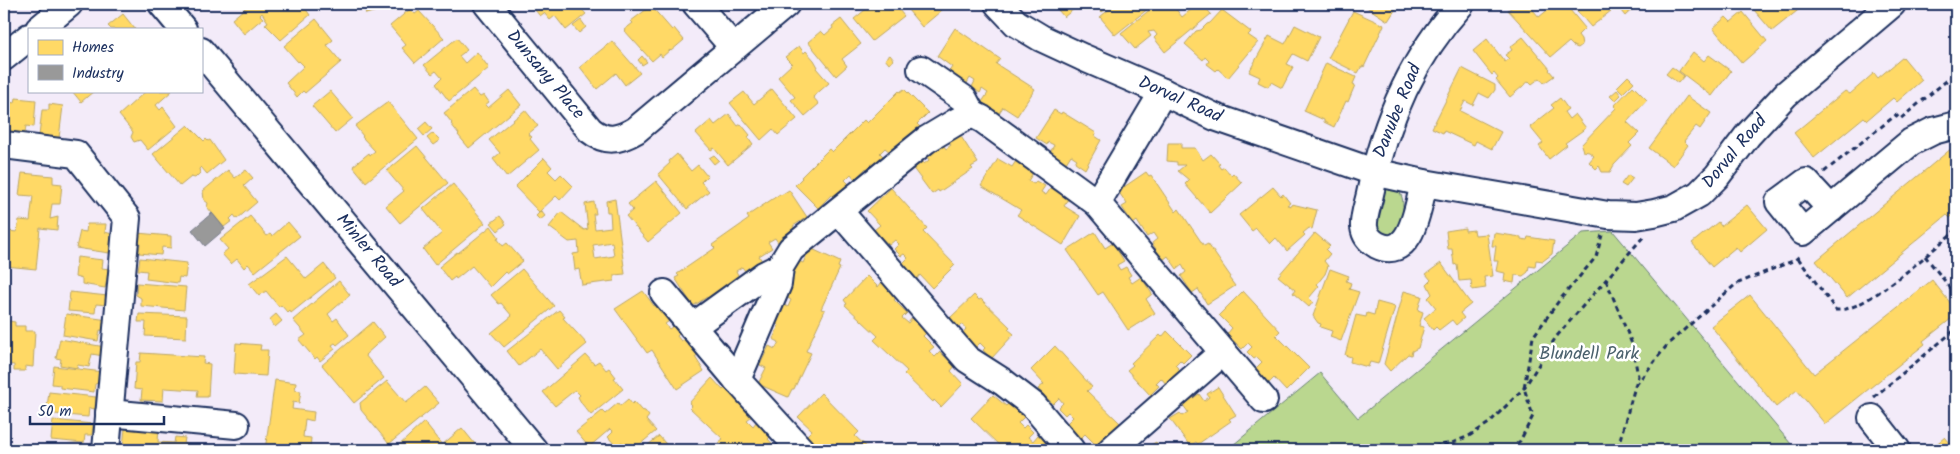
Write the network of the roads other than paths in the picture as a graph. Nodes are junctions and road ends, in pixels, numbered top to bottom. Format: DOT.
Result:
graph roads {
  1 [pos="69,4"];
  2 [pos="162,4"];
  3 [pos="487,4"];
  4 [pos="696,4"];
  5 [pos="786,4"];
  6 [pos="998,4"];
  7 [pos="1461,4"];
  8 [pos="1892,4"];
  9 [pos="39,28"];
  10 [pos="182,28"];
  11 [pos="28,38"];
  12 [pos="733,47"];
  13 [pos="202,52"];
  14 [pos="4,57"];
  15 [pos="921,69"];
  16 [pos="1164,92"];
  17 [pos="972,114"];
  18 [pos="1956,124"];
  19 [pos="4,144"];
  20 [pos="1374,172"];
  21 [pos="1424,183"];
  22 [pos="1097,203"];
  23 [pos="1831,209"];
  24 [pos="839,211"];
  25 [pos="780,267"];
  26 [pos="664,293"];
  27 [pos="692,327"];
  28 [pos="1223,352"];
  29 [pos="737,380"];
  30 [pos="1264,400"];
  31 [pos="1872,409"];
  32 [pos="109,413"];
  33 [pos="236,425"];
  34 [pos="106,450"];
  35 [pos="534,450"];
  36 [pos="801,450"];
  37 [pos="1071,450"];
  38 [pos="1111,450"];
  39 [pos="1897,450"];
  1 -- 9 [label="street"];
  2 -- 10 [label="street"];
  3 -- 12 [label="street, Dunsany Place"];
  4 -- 12 [label="street"];
  5 -- 12 [label="street, Dunsany Place"];
  6 -- 16 [label="street, Dorval Road"];
  7 -- 20 [label="street, Danube Road"];
  8 -- 21 [label="street, Dorval Road"];
  11 -- 14 [label="street"];
  13 -- 35 [label="street, Minler Road"];
  15 -- 17 [label="street"];
  16 -- 20 [label="street, Dorval Road"];
  16 -- 22 [label="street"];
  17 -- 22 [label="street"];
  17 -- 24 [label="street"];
  18 -- 23 [label="street"];
  19 -- 32 [label="street"];
  20 -- 21 [label="street, Dorval Road"];
  20 -- 21 [label="street"];
  22 -- 28 [label="street"];
  24 -- 25 [label="street"];
  24 -- 37 [label="street"];
  25 -- 27 [label="street"];
  25 -- 29 [label="street"];
  26 -- 27 [label="street"];
  27 -- 29 [label="street"];
  28 -- 30 [label="street"];
  28 -- 38 [label="street"];
  29 -- 36 [label="street"];
  31 -- 39 [label="street"];
  32 -- 33 [label="street"];
  32 -- 34 [label="street"];
}
